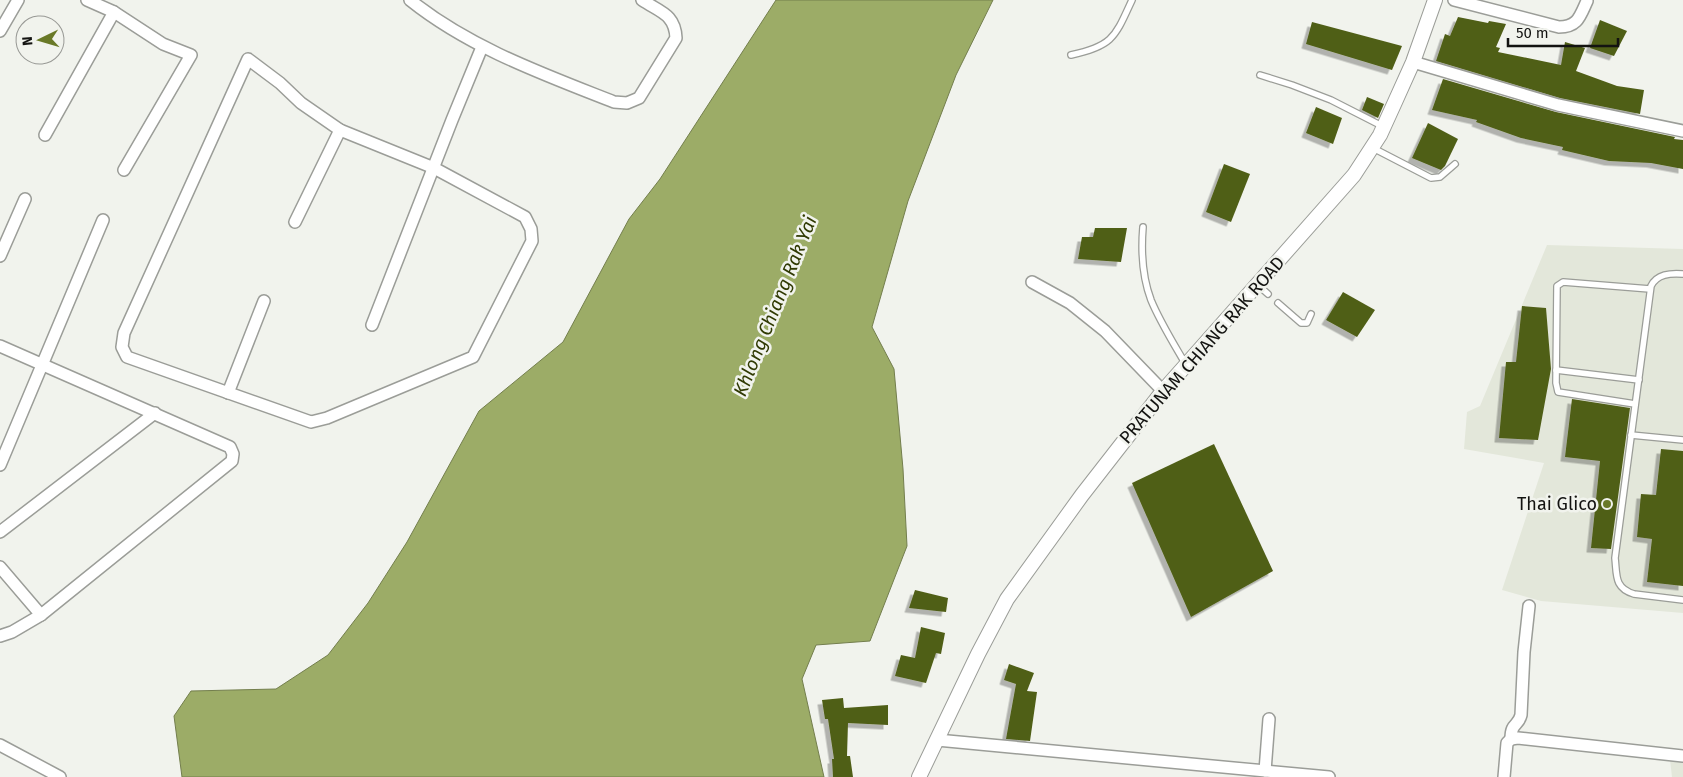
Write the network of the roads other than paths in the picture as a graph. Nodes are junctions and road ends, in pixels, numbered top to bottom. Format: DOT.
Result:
graph roads {
  1 [pos="18,0"];
  2 [pos="87,0"];
  3 [pos="410,0"];
  4 [pos="642,0"];
  5 [pos="1132,0"];
  6 [pos="1435,0"];
  7 [pos="1454,0"];
  8 [pos="1588,1"];
  9 [pos="114,12"];
  10 [pos="0,31"];
  11 [pos="482,47"];
  12 [pos="1071,55"];
  13 [pos="1413,62"];
  14 [pos="1260,75"];
  15 [pos="1384,127"];
  16 [pos="340,130"];
  17 [pos="1683,131"];
  18 [pos="45,135"];
  19 [pos="1371,148"];
  20 [pos="1455,164"];
  21 [pos="434,168"];
  22 [pos="124,170"];
  23 [pos="25,199"];
  24 [pos="103,220"];
  25 [pos="295,222"];
  26 [pos="1143,227"];
  27 [pos="0,256"];
  28 [pos="1683,274"];
  29 [pos="1032,282"];
  30 [pos="1650,289"];
  31 [pos="264,301"];
  32 [pos="1278,303"];
  33 [pos="1311,314"];
  34 [pos="372,325"];
  35 [pos="0,346"];
  36 [pos="42,365"];
  37 [pos="1186,365"];
  38 [pos="1556,370"];
  39 [pos="1639,380"];
  40 [pos="1163,391"];
  41 [pos="228,392"];
  42 [pos="1636,404"];
  43 [pos="155,414"];
  44 [pos="1631,435"];
  45 [pos="1683,440"];
  46 [pos="0,465"];
  47 [pos="0,532"];
  48 [pos="0,567"];
  49 [pos="1683,600"];
  50 [pos="1529,606"];
  51 [pos="41,615"];
  52 [pos="0,636"];
  53 [pos="1269,719"];
  54 [pos="1511,739"];
  55 [pos="937,740"];
  56 [pos="0,745"];
  57 [pos="1683,756"];
  58 [pos="1265,771"];
  59 [pos="60,777"];
  60 [pos="919,777"];
  61 [pos="1329,777"];
  62 [pos="1504,777"];
  1 -- 10 [label="street"];
  2 -- 9 [label="street"];
  3 -- 11 [label="street"];
  4 -- 11 [label="street"];
  5 -- 12 [label="lane"];
  6 -- 13 [label="street, PRATUNAM CHIANG RAK ROAD"];
  7 -- 8 [label="street"];
  9 -- 18 [label="street"];
  9 -- 22 [label="street"];
  11 -- 21 [label="street"];
  13 -- 15 [label="street, PRATUNAM CHIANG RAK ROAD"];
  13 -- 17 [label="street"];
  14 -- 15 [label="lane"];
  15 -- 19 [label="street, PRATUNAM CHIANG RAK ROAD"];
  16 -- 21 [label="street"];
  16 -- 25 [label="street"];
  16 -- 41 [label="street"];
  19 -- 20 [label="lane"];
  19 -- 37 [label="street, PRATUNAM CHIANG RAK ROAD"];
  21 -- 34 [label="street"];
  21 -- 41 [label="street"];
  23 -- 27 [label="street"];
  24 -- 36 [label="street"];
  26 -- 37 [label="lane"];
  28 -- 30 [label="lane"];
  29 -- 40 [label="street"];
  30 -- 38 [label="lane"];
  30 -- 39 [label="lane"];
  31 -- 41 [label="street"];
  32 -- 33 [label="lane"];
  35 -- 36 [label="street"];
  36 -- 43 [label="street"];
  36 -- 46 [label="street"];
  37 -- 40 [label="street, PRATUNAM CHIANG RAK ROAD"];
  38 -- 39 [label="lane"];
  38 -- 42 [label="lane"];
  39 -- 42 [label="lane"];
  40 -- 55 [label="street, PRATUNAM CHIANG RAK ROAD"];
  42 -- 44 [label="lane"];
  43 -- 47 [label="street"];
  43 -- 51 [label="street"];
  44 -- 45 [label="lane"];
  44 -- 49 [label="lane"];
  48 -- 51 [label="street"];
  50 -- 54 [label="street"];
  51 -- 52 [label="street"];
  53 -- 58 [label="street"];
  54 -- 57 [label="street"];
  54 -- 62 [label="street"];
  55 -- 58 [label="street"];
  55 -- 60 [label="street, PRATUNAM CHIANG RAK ROAD"];
  56 -- 59 [label="street"];
  58 -- 61 [label="street"];
}
